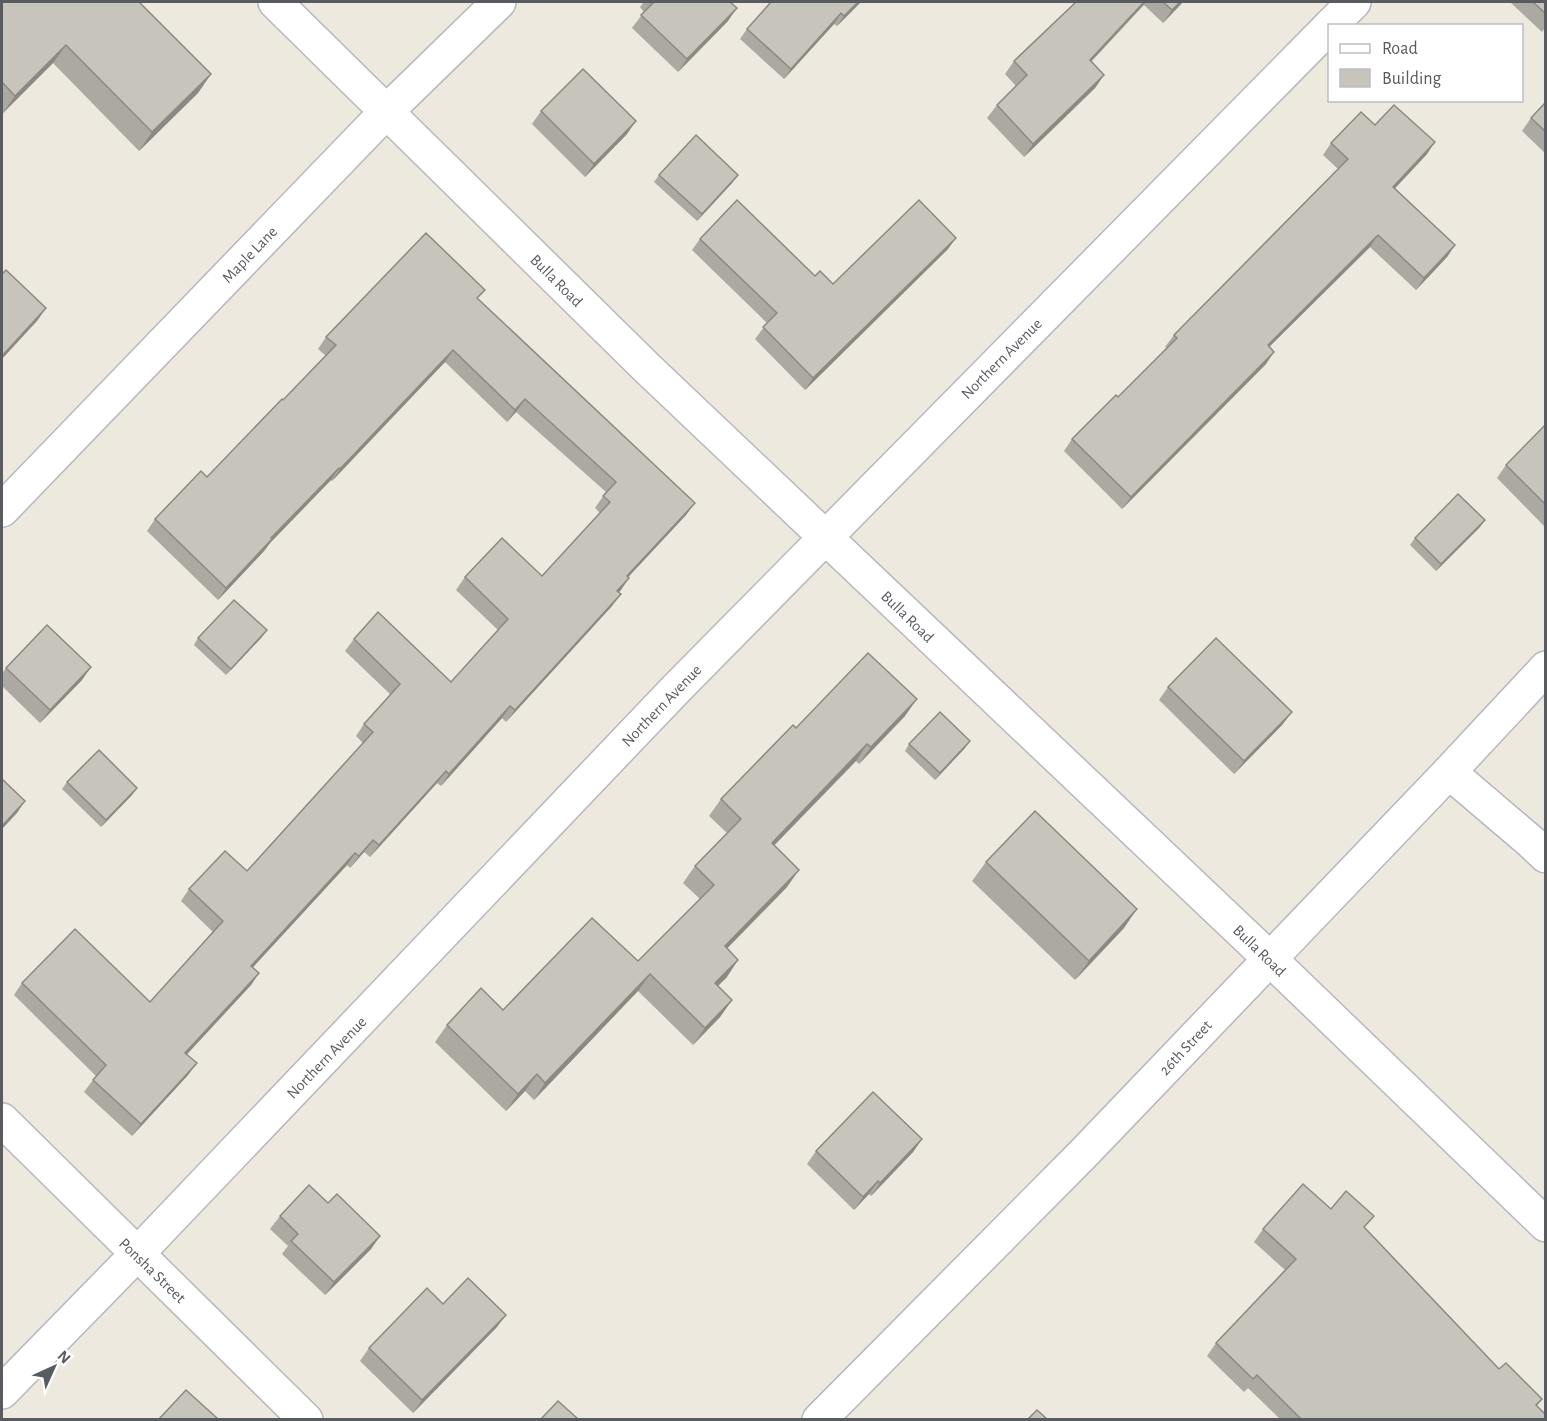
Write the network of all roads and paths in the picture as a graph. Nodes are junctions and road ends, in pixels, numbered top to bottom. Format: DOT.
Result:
graph roads {
  1 [pos="275,2"];
  2 [pos="499,2"];
  3 [pos="1354,2"];
  4 [pos="1332,24"];
  5 [pos="1328,28"];
  6 [pos="387,111"];
  7 [pos="2,510"];
  8 [pos="825,537"];
  9 [pos="1545,668"];
  10 [pos="1449,772"];
  11 [pos="1545,856"];
  12 [pos="1269,958"];
  13 [pos="2,1120"];
  14 [pos="1545,1225"];
  15 [pos="137,1254"];
  16 [pos="2,1392"];
  17 [pos="306,1419"];
  18 [pos="819,1419"];
  1 -- 6 [label="street, Bulla Road"];
  2 -- 6 [label="street, Maple Lane"];
  3 -- 4 [label="street, Northern Avenue"];
  5 -- 8 [label="street, Northern Avenue"];
  6 -- 7 [label="street, Maple Lane"];
  6 -- 8 [label="street, Bulla Road"];
  8 -- 12 [label="street, Bulla Road"];
  8 -- 15 [label="street, Northern Avenue"];
  9 -- 10 [label="street, 26th Street"];
  10 -- 11 [label="street"];
  10 -- 12 [label="street, 26th Street"];
  12 -- 14 [label="street, Bulla Road"];
  12 -- 18 [label="street, 26th Street"];
  13 -- 15 [label="street, Ponsha Street"];
  15 -- 16 [label="street, Northern Avenue"];
  15 -- 17 [label="street, Ponsha Street"];
}
